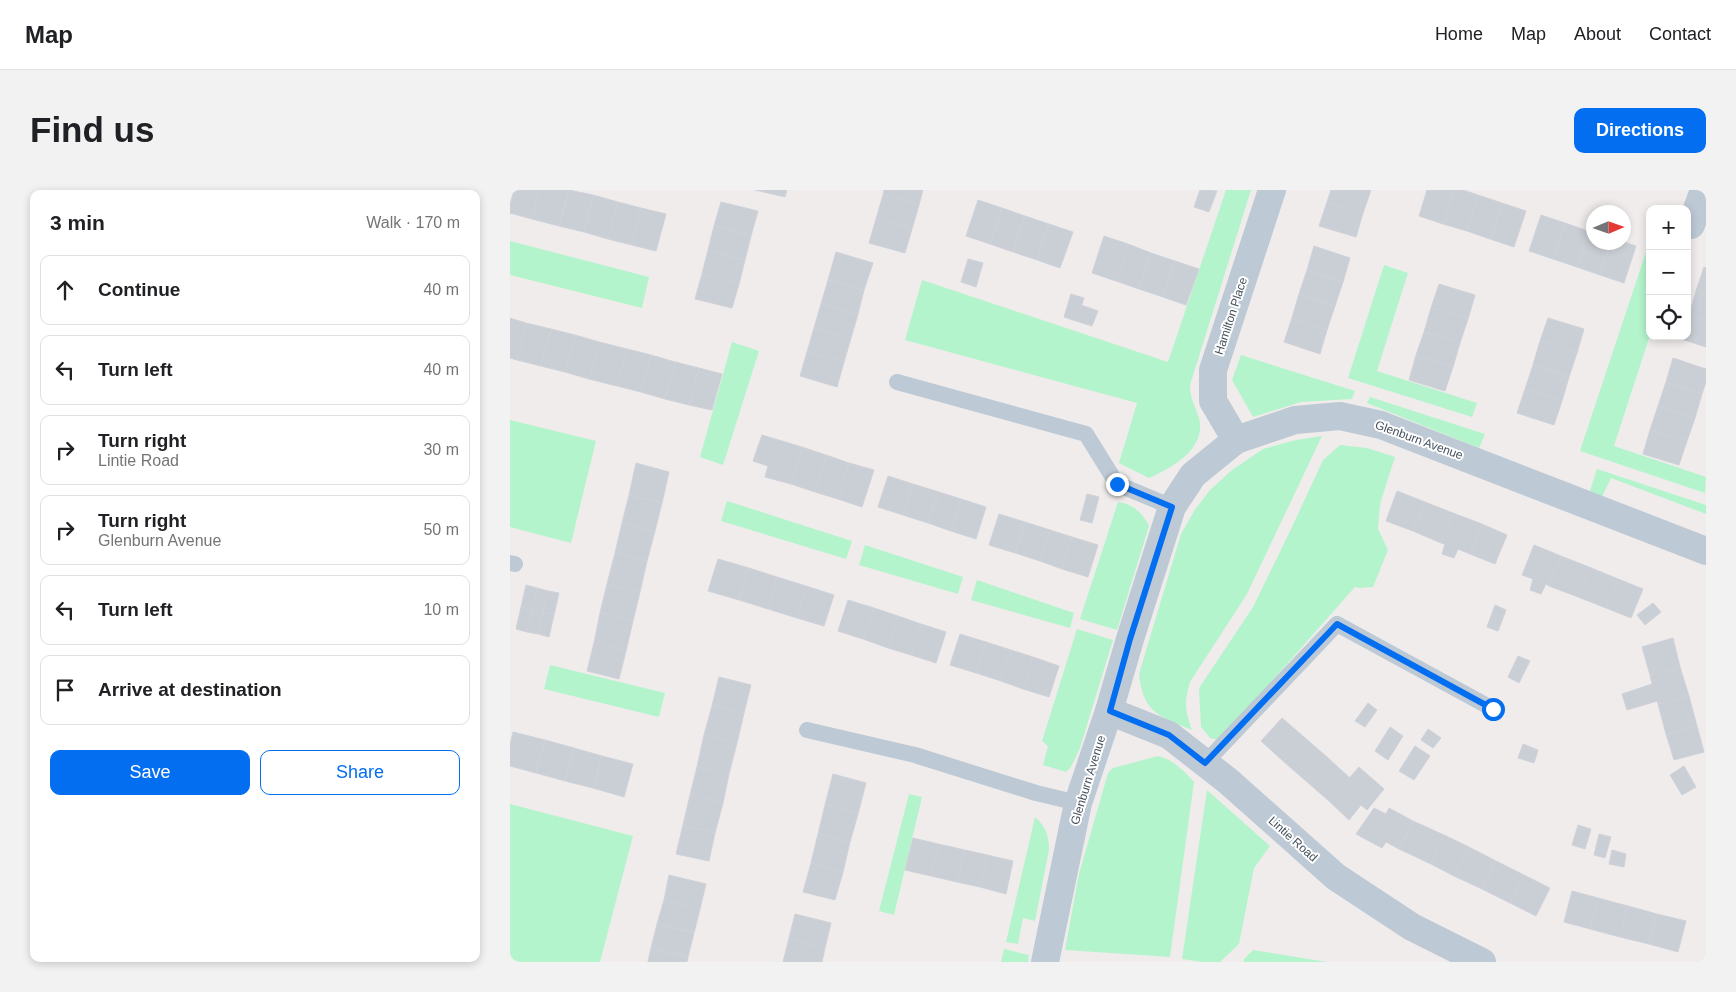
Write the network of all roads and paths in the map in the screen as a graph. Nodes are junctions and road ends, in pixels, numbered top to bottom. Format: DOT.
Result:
graph roads {
  1 [pos="1272,190"];
  2 [pos="1704,190"];
  3 [pos="1691,224"];
  4 [pos="897,382"];
  5 [pos="1236,440"];
  6 [pos="1172,507"];
  7 [pos="1706,551"];
  8 [pos="1493,709"];
  9 [pos="1110,711"];
  10 [pos="807,730"];
  11 [pos="1205,763"];
  12 [pos="1078,803"];
  13 [pos="1045,962"];
  14 [pos="1482,962"];
  1 -- 5 [label="street, Hamilton Place"];
  2 -- 3 [label="street"];
  4 -- 6 [label="lane"];
  5 -- 6 [label="street, Glenburn Avenue"];
  5 -- 7 [label="street, Glenburn Avenue"];
  6 -- 9 [label="street, Glenburn Avenue"];
  8 -- 11 [label="lane"];
  9 -- 11 [label="street, Lintie Road"];
  9 -- 12 [label="street, Glenburn Avenue"];
  10 -- 12 [label="lane"];
  11 -- 14 [label="street, Lintie Road"];
  12 -- 13 [label="street, Glenburn Avenue"];
}
